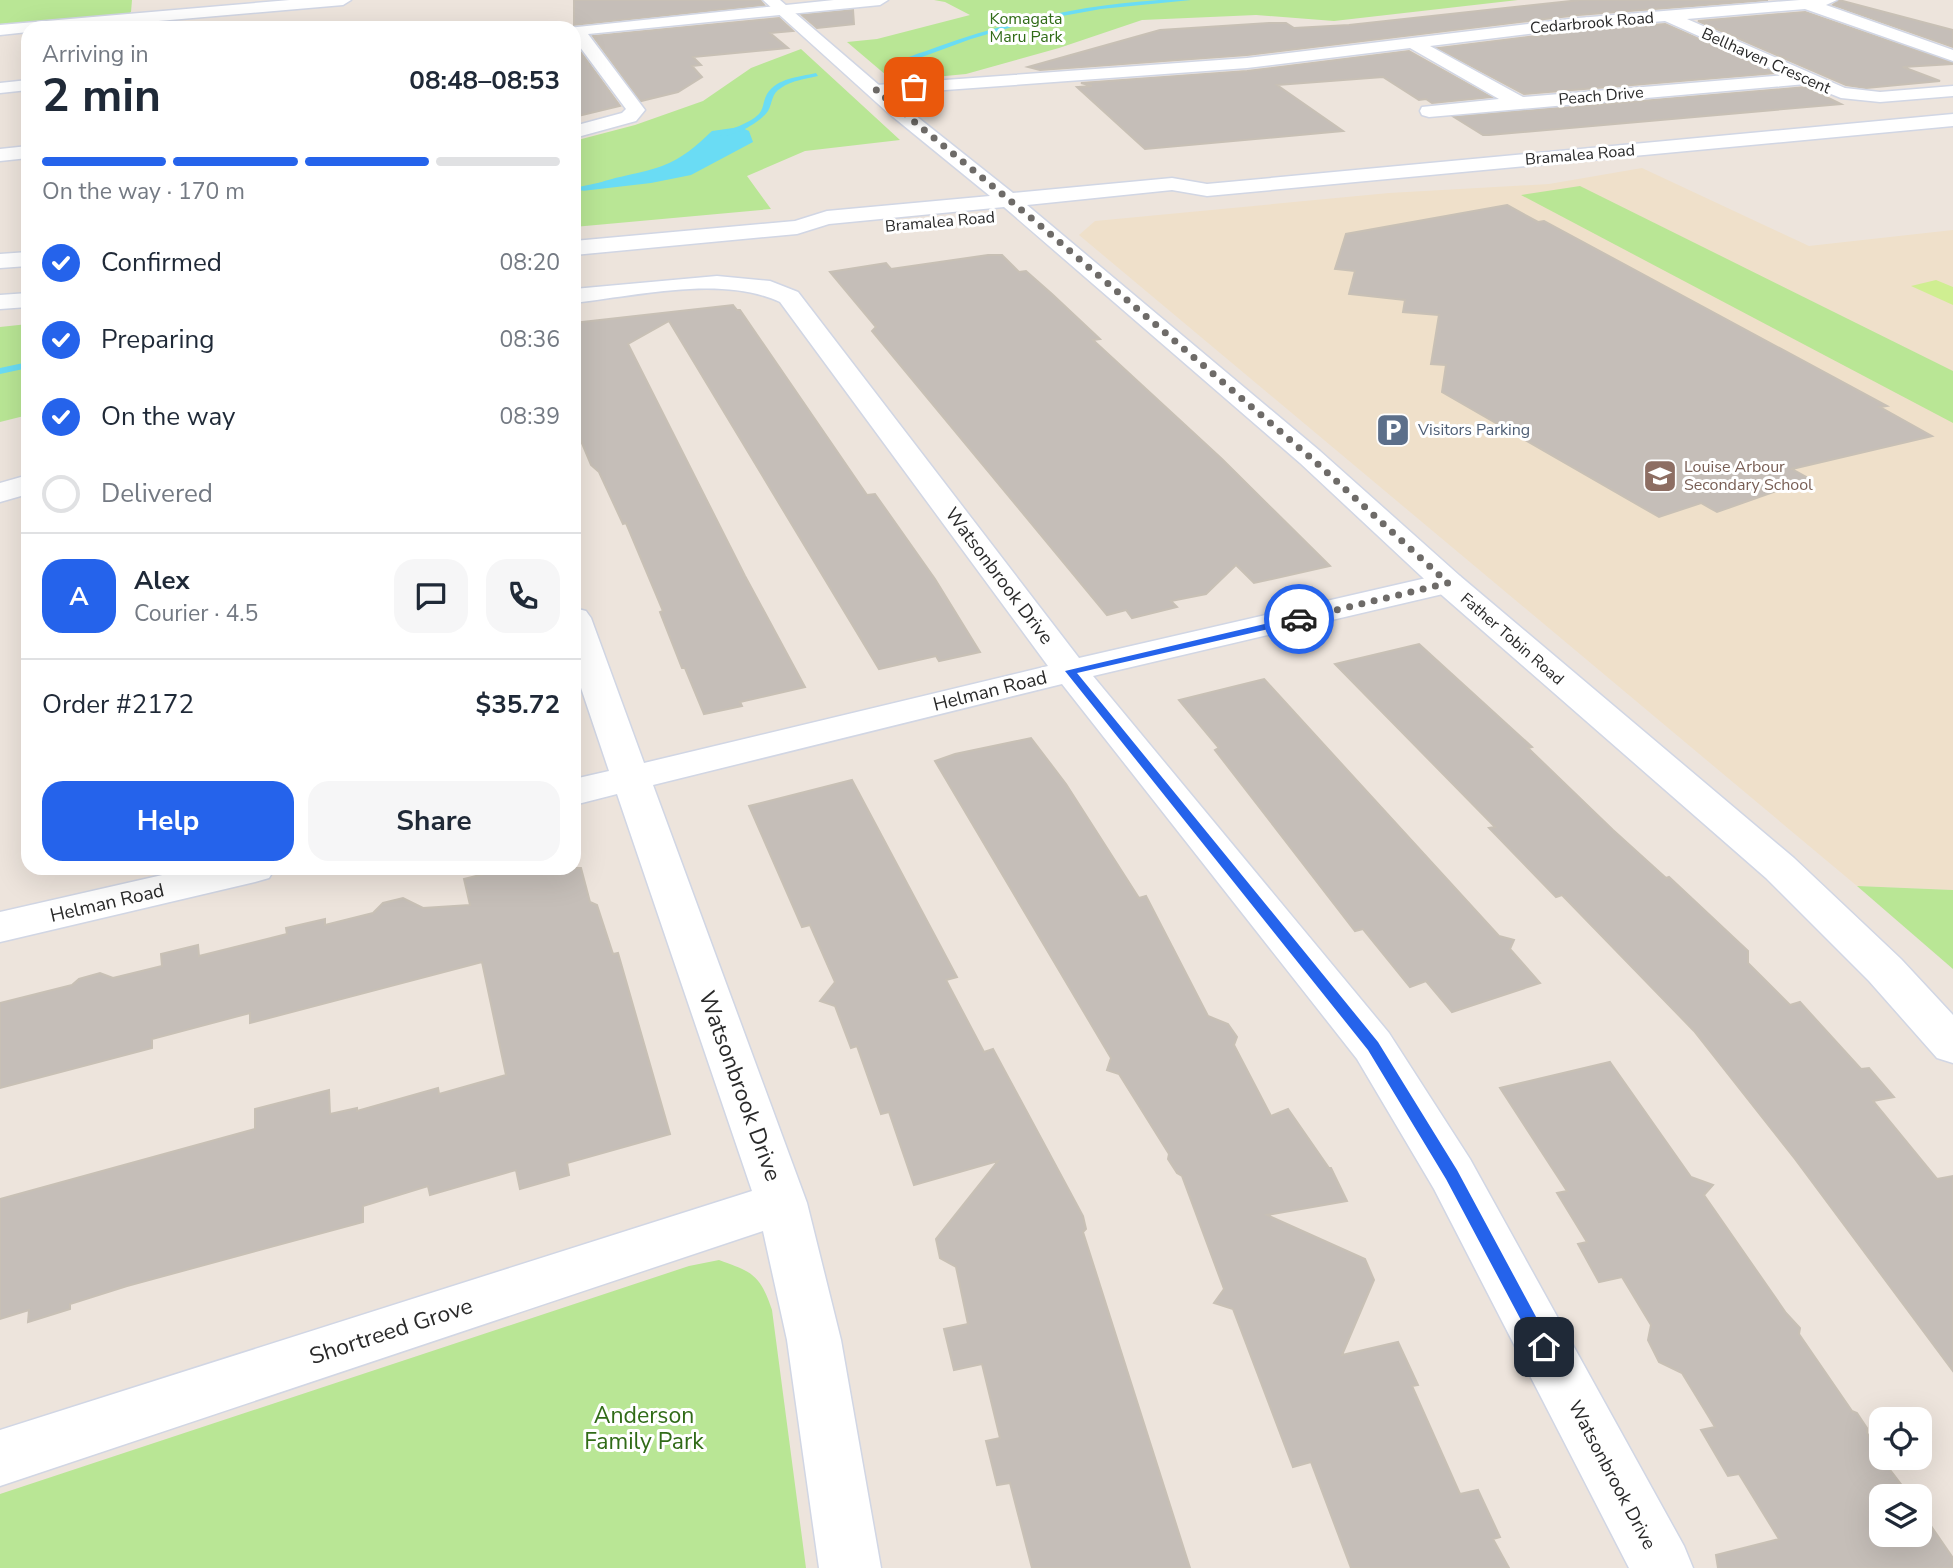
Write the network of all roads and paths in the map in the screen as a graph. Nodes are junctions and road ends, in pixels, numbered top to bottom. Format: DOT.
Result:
graph roads {
  1 [pos="145,0"];
  2 [pos="343,0"];
  3 [pos="880,0"];
  4 [pos="1829,0"];
  5 [pos="1806,4"];
  6 [pos="777,5"];
  7 [pos="1666,16"];
  8 [pos="143,21"];
  9 [pos="160,21"];
  10 [pos="21,29"];
  11 [pos="0,30"];
  12 [pos="581,30"];
  13 [pos="581,39"];
  14 [pos="1413,43"];
  15 [pos="1240,46"];
  16 [pos="1205,48"];
  17 [pos="1355,50"];
  18 [pos="1953,56"];
  19 [pos="1116,73"];
  20 [pos="1805,79"];
  21 [pos="21,86"];
  22 [pos="0,88"];
  23 [pos="876,90"];
  24 [pos="1953,91"];
  25 [pos="1519,103"];
  26 [pos="1429,111"];
  27 [pos="1953,120"];
  28 [pos="581,130"];
  29 [pos="21,153"];
  30 [pos="0,155"];
  31 [pos="1017,207"];
  32 [pos="581,247"];
  33 [pos="21,260"];
  34 [pos="0,261"];
  35 [pos="581,295"];
  36 [pos="21,300"];
  37 [pos="0,302"];
  38 [pos="21,486"];
  39 [pos="0,493"];
  40 [pos="1448,583"];
  41 [pos="581,638"];
  42 [pos="1070,671"];
  43 [pos="629,778"];
  44 [pos="581,790"];
  45 [pos="197,875"];
  46 [pos="147,881"];
  47 [pos="0,927"];
  48 [pos="1953,1045"];
  49 [pos="782,1203"];
  50 [pos="0,1458"];
  51 [pos="850,1568"];
  52 [pos="1662,1568"];
  1 -- 8 [label="street"];
  2 -- 9 [label="street"];
  3 -- 6 [label="street"];
  4 -- 5 [label="street, Cedarbrook Road"];
  5 -- 7 [label="street, Cedarbrook Road"];
  5 -- 18 [label="street"];
  6 -- 12 [label="street"];
  6 -- 23 [label="street, Father Tobin Road"];
  7 -- 14 [label="street, Cedarbrook Road"];
  7 -- 20 [label="street, Bellhaven Crescent"];
  10 -- 11 [label="street"];
  13 -- 28 [label="street"];
  14 -- 17 [label="street, Cedarbrook Road"];
  14 -- 25 [label="street"];
  15 -- 17 [label="street, Cedarbrook Road"];
  16 -- 19 [label="street, Cedarbrook Road"];
  17 -- 19 [label="street, Cedarbrook Road"];
  19 -- 23 [label="street, Cedarbrook Road"];
  20 -- 24 [label="street, Bellhaven Crescent"];
  20 -- 25 [label="street, Peach Drive"];
  21 -- 22 [label="street"];
  23 -- 31 [label="street, Father Tobin Road"];
  25 -- 26 [label="street, Peach Drive"];
  27 -- 31 [label="street, Bramalea Road"];
  29 -- 30 [label="street"];
  31 -- 32 [label="street, Bramalea Road"];
  31 -- 40 [label="street, Father Tobin Road"];
  33 -- 34 [label="street"];
  35 -- 42 [label="street, Watsonbrook Drive"];
  36 -- 37 [label="street"];
  38 -- 39 [label="street"];
  40 -- 42 [label="street, Helman Road"];
  40 -- 48 [label="street, Father Tobin Road"];
  41 -- 43 [label="street, Watsonbrook Drive"];
  42 -- 43 [label="street, Helman Road"];
  42 -- 52 [label="street, Watsonbrook Drive"];
  43 -- 44 [label="street, Helman Road"];
  43 -- 49 [label="street, Watsonbrook Drive"];
  45 -- 46 [label="street, Helman Road"];
  46 -- 47 [label="street, Helman Road"];
  49 -- 50 [label="street, Shortreed Grove"];
  49 -- 51 [label="street, Watsonbrook Drive"];
}
